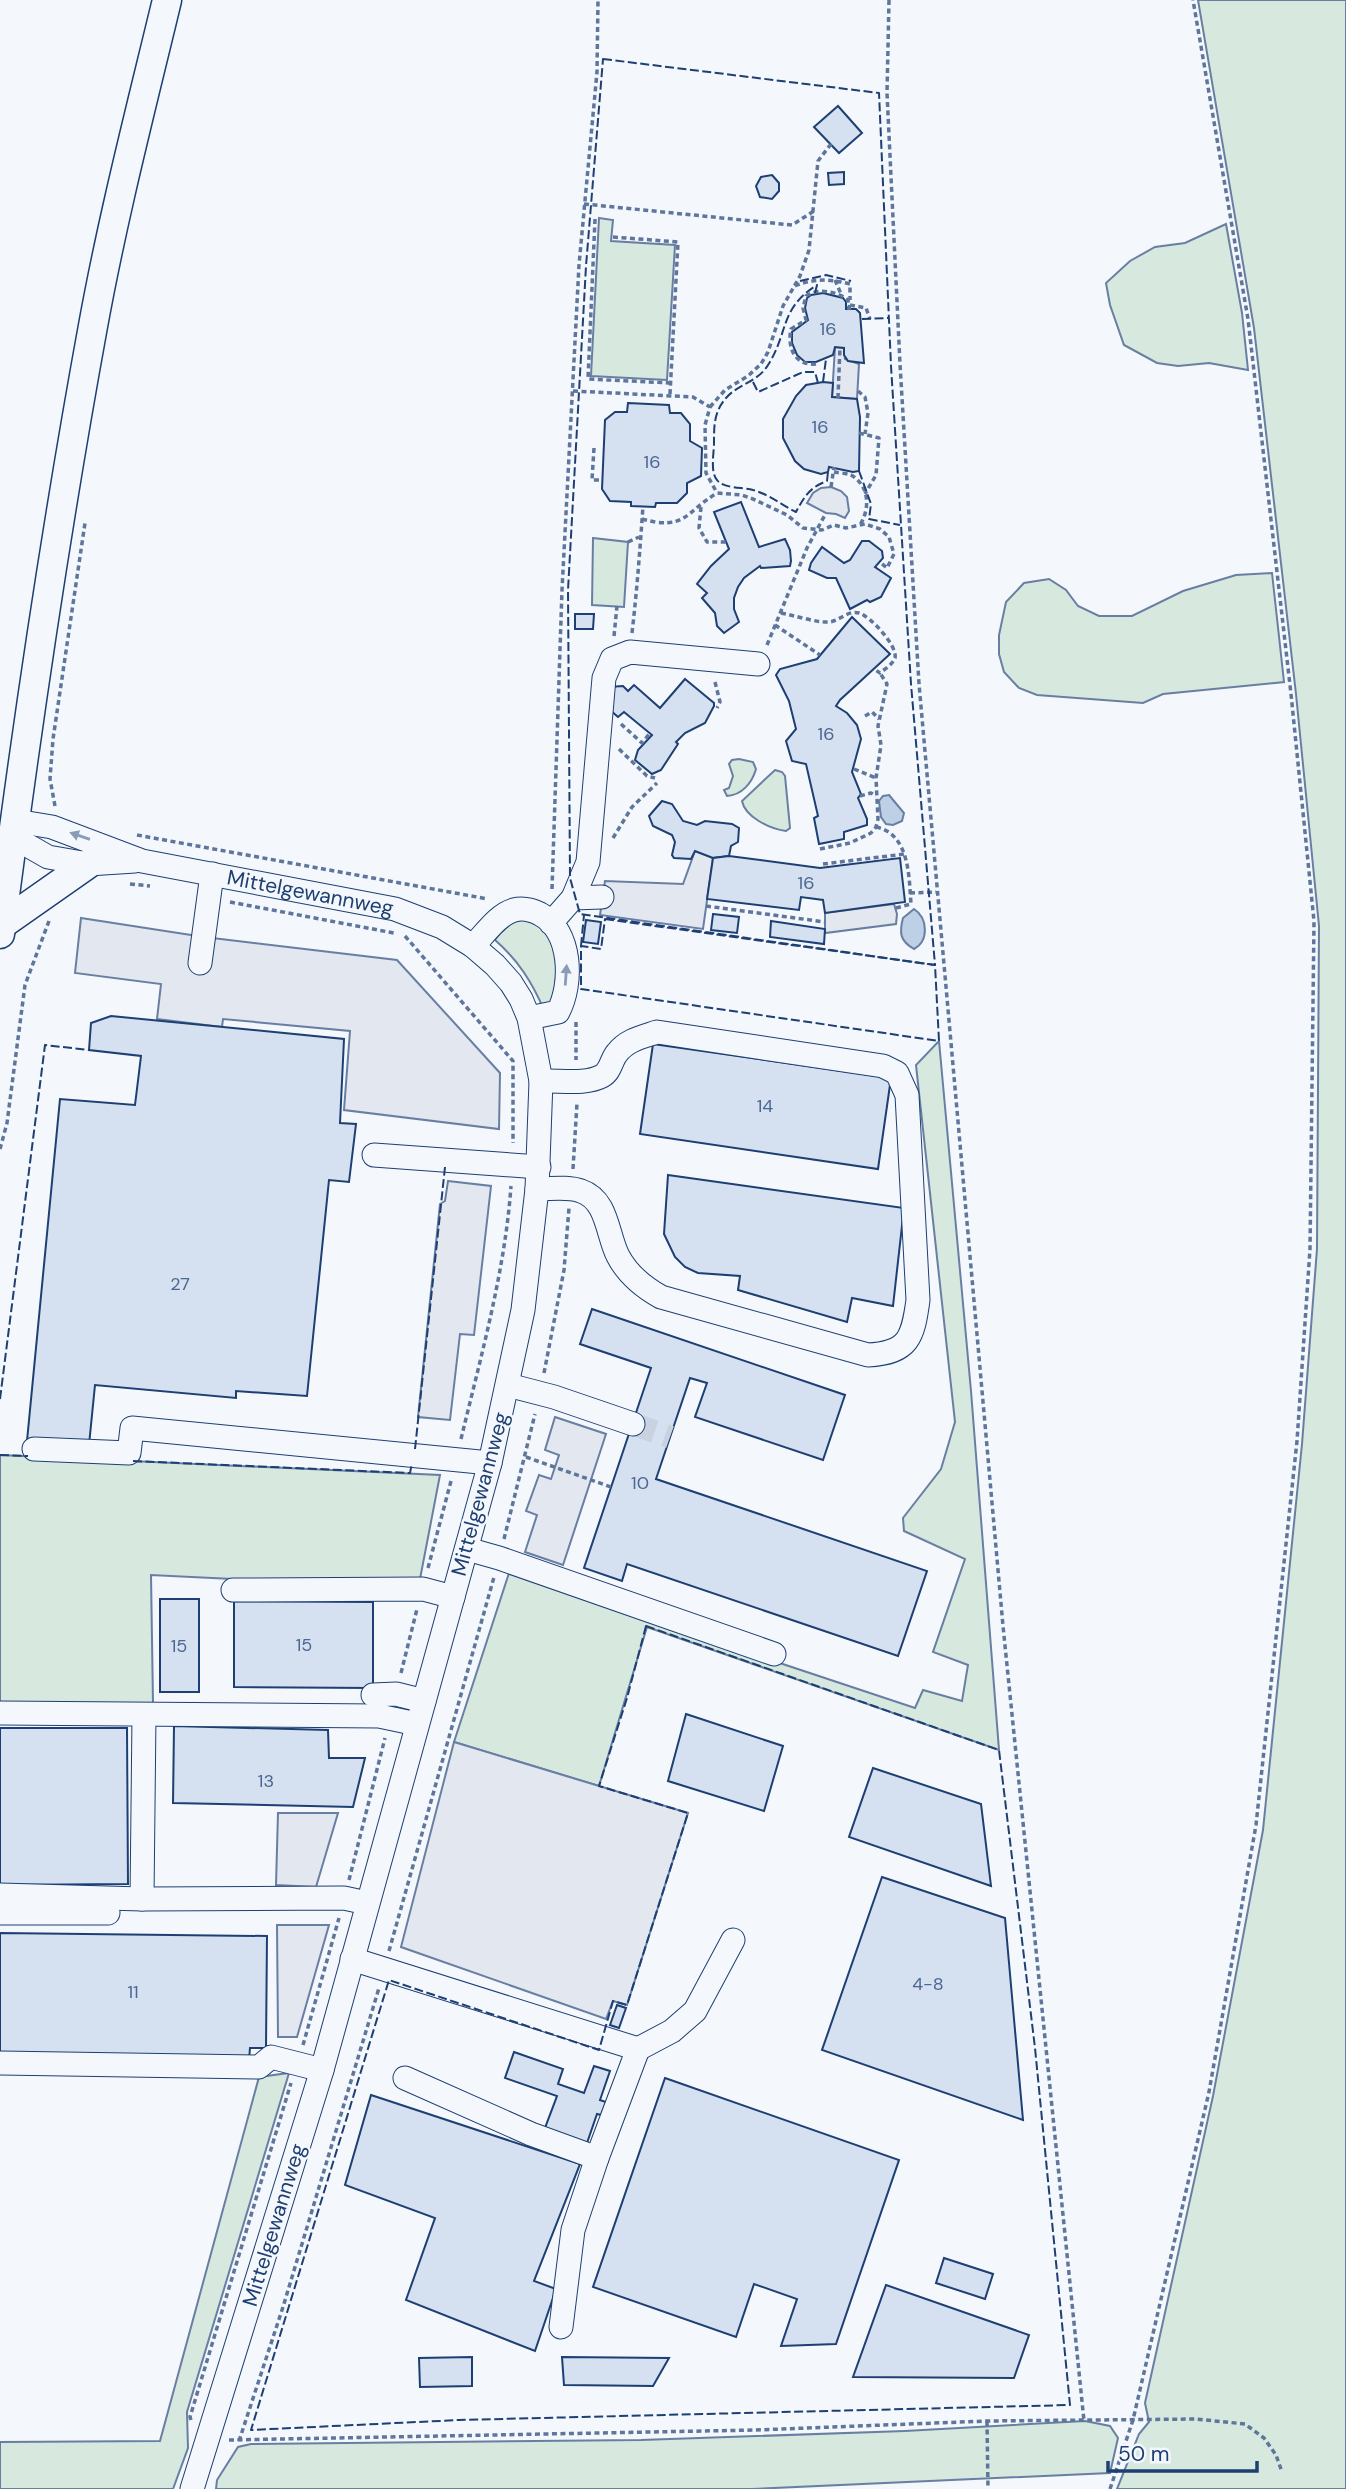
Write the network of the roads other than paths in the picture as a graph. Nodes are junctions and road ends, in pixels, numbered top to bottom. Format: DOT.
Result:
graph roads {
  1 [pos="167,0"];
  2 [pos="758,664"];
  3 [pos="15,829"];
  4 [pos="142,860"];
  5 [pos="88,864"];
  6 [pos="212,874"];
  7 [pos="601,897"];
  8 [pos="573,898"];
  9 [pos="553,917"];
  10 [pos="1,930"];
  11 [pos="473,946"];
  12 [pos="200,963"];
  13 [pos="528,1018"];
  14 [pos="541,1081"];
  15 [pos="374,1155"];
  16 [pos="538,1178"];
  17 [pos="508,1385"];
  18 [pos="633,1424"];
  19 [pos="34,1449"];
  20 [pos="490,1463"];
  21 [pos="467,1549"];
  22 [pos="233,1590"];
  23 [pos="453,1597"];
  24 [pos="774,1654"];
  25 [pos="384,1695"];
  26 [pos="424,1701"];
  27 [pos="0,1713"];
  28 [pos="144,1715"];
  29 [pos="417,1724"];
  30 [pos="0,1895"];
  31 [pos="142,1899"];
  32 [pos="342,1906"];
  33 [pos="365,1910"];
  34 [pos="0,1913"];
  35 [pos="733,1940"];
  36 [pos="352,1959"];
  37 [pos="638,2049"];
  38 [pos="0,2063"];
  39 [pos="322,2070"];
  40 [pos="405,2078"];
  41 [pos="597,2158"];
  42 [pos="561,2327"];
  43 [pos="192,2489"];
  1 -- 3 [label="main road"];
  2 -- 8 [label="street"];
  4 -- 3 [label="street, Mittelgewannweg, one-way"];
  3 -- 5 [label="street, Mittelgewannweg"];
  3 -- 10 [label="main road"];
  4 -- 5 [label="street, Mittelgewannweg"];
  4 -- 6 [label="street, Mittelgewannweg"];
  5 -- 10 [label="main road"];
  6 -- 11 [label="street, Mittelgewannweg"];
  6 -- 12 [label="street"];
  7 -- 8 [label="street"];
  8 -- 9 [label="street"];
  9 -- 11 [label="street"];
  13 -- 9 [label="street, one-way"];
  11 -- 13 [label="street, Mittelgewannweg"];
  13 -- 14 [label="street, Mittelgewannweg"];
  14 -- 16 [label="street, Mittelgewannweg"];
  14 -- 16 [label="street"];
  15 -- 16 [label="street"];
  16 -- 17 [label="street, Mittelgewannweg"];
  17 -- 18 [label="street"];
  17 -- 20 [label="street, Mittelgewannweg"];
  19 -- 20 [label="street"];
  20 -- 21 [label="street, Mittelgewannweg"];
  21 -- 23 [label="street, Mittelgewannweg"];
  21 -- 24 [label="street"];
  22 -- 23 [label="street"];
  23 -- 26 [label="street, Mittelgewannweg"];
  25 -- 26 [label="street"];
  26 -- 29 [label="street, Mittelgewannweg"];
  27 -- 28 [label="street"];
  28 -- 29 [label="street"];
  28 -- 31 [label="street"];
  29 -- 33 [label="street, Mittelgewannweg"];
  30 -- 31 [label="street"];
  31 -- 32 [label="street"];
  32 -- 33 [label="street"];
  32 -- 34 [label="street"];
  33 -- 36 [label="street, Mittelgewannweg"];
  35 -- 37 [label="street"];
  36 -- 37 [label="street"];
  36 -- 39 [label="street, Mittelgewannweg"];
  37 -- 41 [label="street"];
  38 -- 39 [label="street"];
  39 -- 43 [label="street, Mittelgewannweg"];
  40 -- 41 [label="street"];
  41 -- 42 [label="street"];
}
